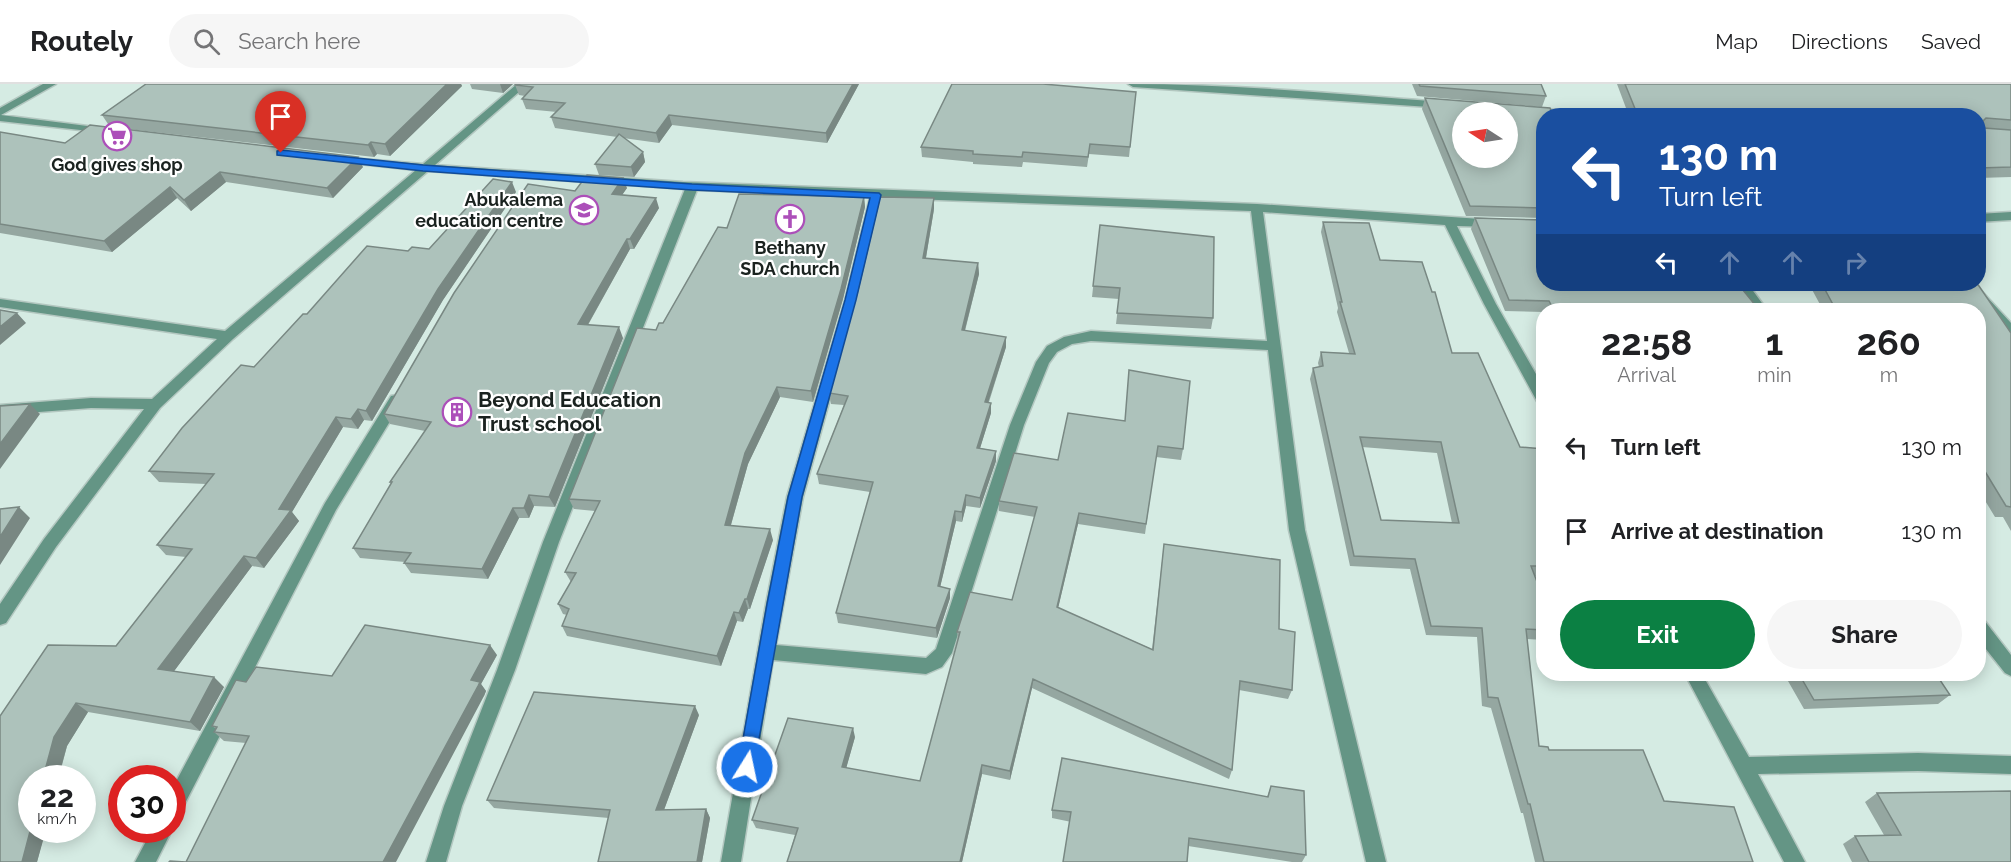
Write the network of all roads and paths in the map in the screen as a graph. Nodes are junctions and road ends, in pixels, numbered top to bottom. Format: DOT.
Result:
graph roads {
  1 [pos="51,84"];
  2 [pos="523,84"];
  3 [pos="1133,84"];
  4 [pos="1452,106"];
  5 [pos="1518,110"];
  6 [pos="0,112"];
  7 [pos="1536,112"];
  8 [pos="0,118"];
  9 [pos="117,133"];
  10 [pos="328,158"];
  11 [pos="423,168"];
  12 [pos="536,176"];
  13 [pos="692,187"];
  14 [pos="523,195"];
  15 [pos="876,195"];
  16 [pos="1257,208"];
  17 [pos="2011,216"];
  18 [pos="1986,218"];
  19 [pos="1449,222"];
  20 [pos="1508,223"];
  21 [pos="1974,291"];
  22 [pos="0,303"];
  23 [pos="1985,303"];
  24 [pos="1986,304"];
  25 [pos="2011,331"];
  26 [pos="228,336"];
  27 [pos="1274,346"];
  28 [pos="1536,387"];
  29 [pos="402,390"];
  30 [pos="155,404"];
  31 [pos="0,410"];
  32 [pos="0,618"];
  33 [pos="1986,635"];
  34 [pos="766,652"];
  35 [pos="2011,668"];
  36 [pos="1697,681"];
  37 [pos="2011,765"];
  38 [pos="1744,766"];
  39 [pos="186,782"];
  40 [pos="155,843"];
  41 [pos="145,862"];
  42 [pos="436,862"];
  43 [pos="731,862"];
  44 [pos="1376,862"];
  45 [pos="1795,862"];
  1 -- 6 [label="street"];
  2 -- 11 [label="street"];
  3 -- 4 [label="street"];
  5 -- 7 [label="street"];
  8 -- 9 [label="street"];
  10 -- 11 [label="street"];
  11 -- 12 [label="street"];
  11 -- 26 [label="street"];
  12 -- 13 [label="street"];
  12 -- 14 [label="street"];
  13 -- 15 [label="street"];
  13 -- 42 [label="street"];
  15 -- 16 [label="street"];
  15 -- 34 [label="street"];
  16 -- 19 [label="street"];
  16 -- 27 [label="street"];
  17 -- 18 [label="street"];
  19 -- 20 [label="street"];
  19 -- 28 [label="street"];
  21 -- 23 [label="street"];
  22 -- 26 [label="street"];
  24 -- 25 [label="street"];
  26 -- 30 [label="street"];
  27 -- 34 [label="street"];
  27 -- 44 [label="street"];
  29 -- 39 [label="street"];
  30 -- 31 [label="street"];
  30 -- 32 [label="street"];
  33 -- 35 [label="street"];
  34 -- 43 [label="street"];
  36 -- 38 [label="street"];
  37 -- 38 [label="street"];
  38 -- 45 [label="street"];
  40 -- 41 [label="street"];
}
